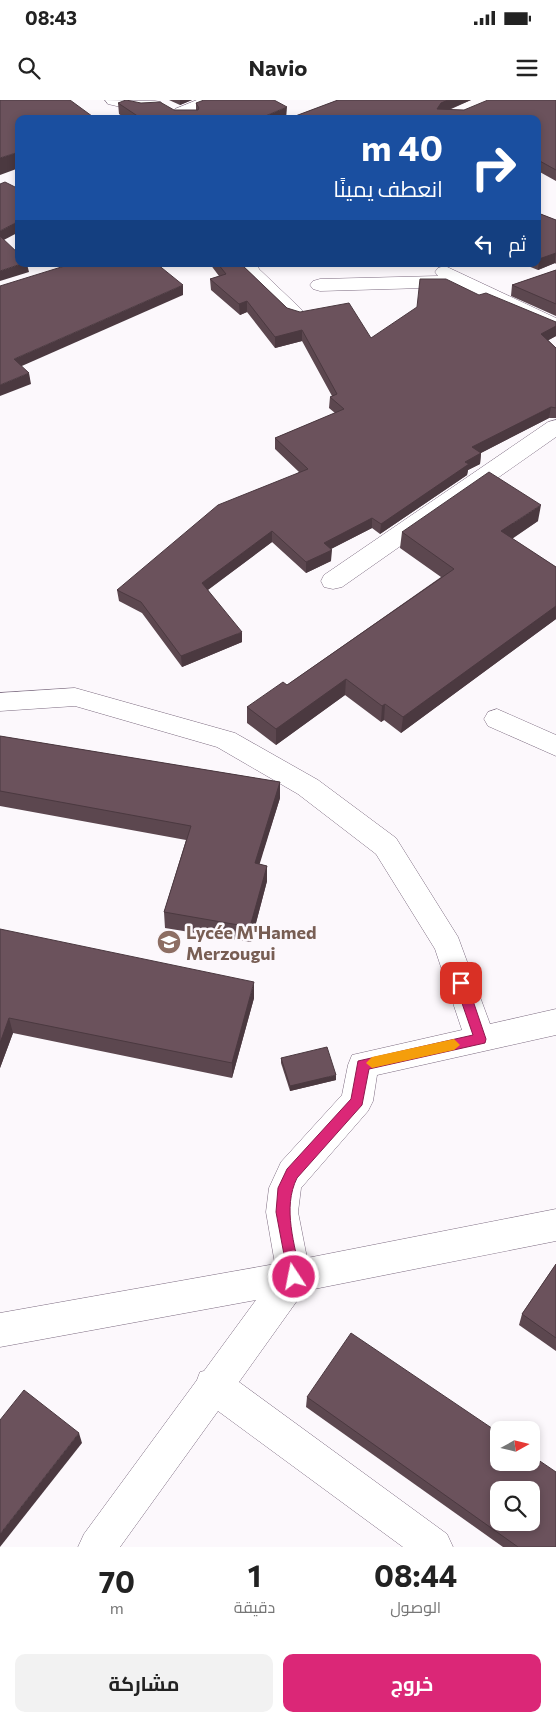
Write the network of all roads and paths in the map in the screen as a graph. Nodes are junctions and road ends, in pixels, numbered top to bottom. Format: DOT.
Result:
graph roads {
  1 [pos="114,100"];
  2 [pos="212,100"];
  3 [pos="158,103"];
  4 [pos="183,115"];
  5 [pos="187,115"];
  6 [pos="248,267"];
  7 [pos="436,267"];
  8 [pos="462,281"];
  9 [pos="320,285"];
  10 [pos="514,286"];
  11 [pos="489,296"];
  12 [pos="294,313"];
  13 [pos="556,326"];
  14 [pos="556,427"];
  15 [pos="333,581"];
  16 [pos="0,702"];
  17 [pos="497,719"];
  18 [pos="556,746"];
  19 [pos="556,1022"];
  20 [pos="480,1039"];
  21 [pos="556,1224"];
  22 [pos="294,1277"];
  23 [pos="0,1330"];
  24 [pos="214,1385"];
  25 [pos="97,1547"];
  26 [pos="434,1547"];
  1 -- 3 [label="street"];
  2 -- 5 [label="street"];
  3 -- 4 [label="street"];
  6 -- 12 [label="street"];
  7 -- 8 [label="street"];
  8 -- 9 [label="street"];
  8 -- 11 [label="street"];
  10 -- 11 [label="street"];
  11 -- 13 [label="street"];
  14 -- 15 [label="street"];
  16 -- 20 [label="street"];
  17 -- 18 [label="street"];
  19 -- 20 [label="street"];
  20 -- 22 [label="street"];
  21 -- 22 [label="street"];
  22 -- 23 [label="street"];
  22 -- 24 [label="street"];
  24 -- 25 [label="street"];
  24 -- 26 [label="street"];
}
